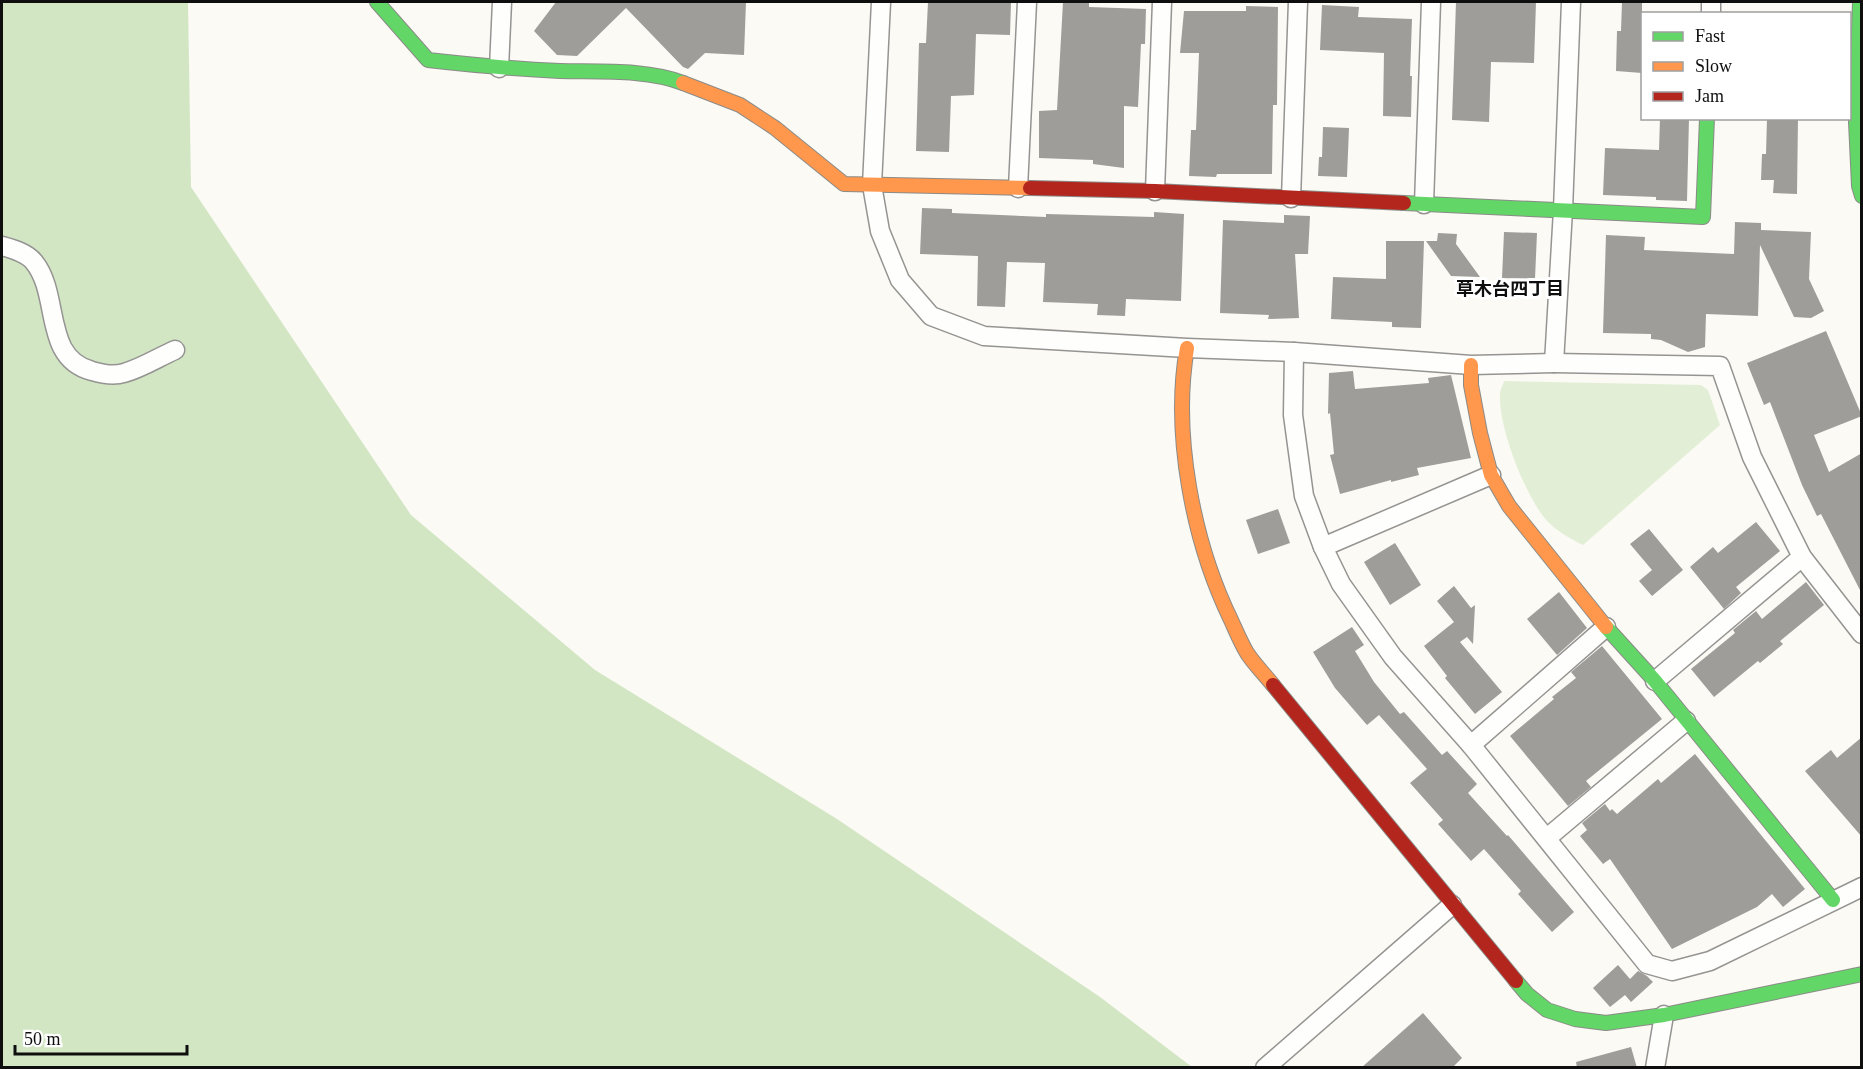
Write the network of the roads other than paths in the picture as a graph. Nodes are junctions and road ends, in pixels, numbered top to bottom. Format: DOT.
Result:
graph roads {
  1 [pos="377,2"];
  2 [pos="502,2"];
  3 [pos="881,2"];
  4 [pos="1027,2"];
  5 [pos="1162,2"];
  6 [pos="1298,2"];
  7 [pos="1431,2"];
  8 [pos="1571,2"];
  9 [pos="1860,2"];
  10 [pos="499,68"];
  11 [pos="1707,120"];
  12 [pos="872,185"];
  13 [pos="1018,188"];
  14 [pos="1155,191"];
  15 [pos="1862,196"];
  16 [pos="1291,198"];
  17 [pos="1424,204"];
  18 [pos="1563,210"];
  19 [pos="2,246"];
  20 [pos="1187,348"];
  21 [pos="175,350"];
  22 [pos="1294,352"];
  23 [pos="1554,363"];
  24 [pos="1471,364"];
  25 [pos="1491,475"];
  26 [pos="1323,547"];
  27 [pos="1802,557"];
  28 [pos="1606,627"];
  29 [pos="1862,634"];
  30 [pos="1655,681"];
  31 [pos="1686,721"];
  32 [pos="1471,745"];
  33 [pos="1546,838"];
  34 [pos="1862,887"];
  35 [pos="1833,900"];
  36 [pos="1452,905"];
  37 [pos="1862,974"];
  38 [pos="1664,1015"];
  39 [pos="1265,1068"];
  40 [pos="1655,1068"];
  1 -- 10 [label="street"];
  2 -- 10 [label="street"];
  3 -- 12 [label="street"];
  4 -- 13 [label="street"];
  5 -- 14 [label="street"];
  6 -- 16 [label="street"];
  7 -- 17 [label="street"];
  8 -- 18 [label="street"];
  9 -- 15 [label="street"];
  10 -- 12 [label="street"];
  11 -- 18 [label="street"];
  12 -- 13 [label="street"];
  12 -- 20 [label="street"];
  13 -- 14 [label="street"];
  14 -- 16 [label="street"];
  16 -- 17 [label="street"];
  17 -- 18 [label="street"];
  18 -- 23 [label="street"];
  19 -- 21 [label="street"];
  20 -- 22 [label="street"];
  20 -- 36 [label="street"];
  22 -- 24 [label="street"];
  22 -- 26 [label="street"];
  23 -- 24 [label="street"];
  23 -- 27 [label="street"];
  24 -- 25 [label="street"];
  25 -- 26 [label="street"];
  25 -- 28 [label="street"];
  26 -- 32 [label="street"];
  27 -- 29 [label="street"];
  27 -- 30 [label="street"];
  28 -- 30 [label="street"];
  28 -- 32 [label="street"];
  30 -- 31 [label="street"];
  31 -- 33 [label="street"];
  31 -- 35 [label="street"];
  32 -- 33 [label="street"];
  33 -- 35 [label="street"];
  34 -- 35 [label="street"];
  36 -- 38 [label="street"];
  36 -- 39 [label="street"];
  37 -- 38 [label="street"];
  38 -- 40 [label="street"];
}
